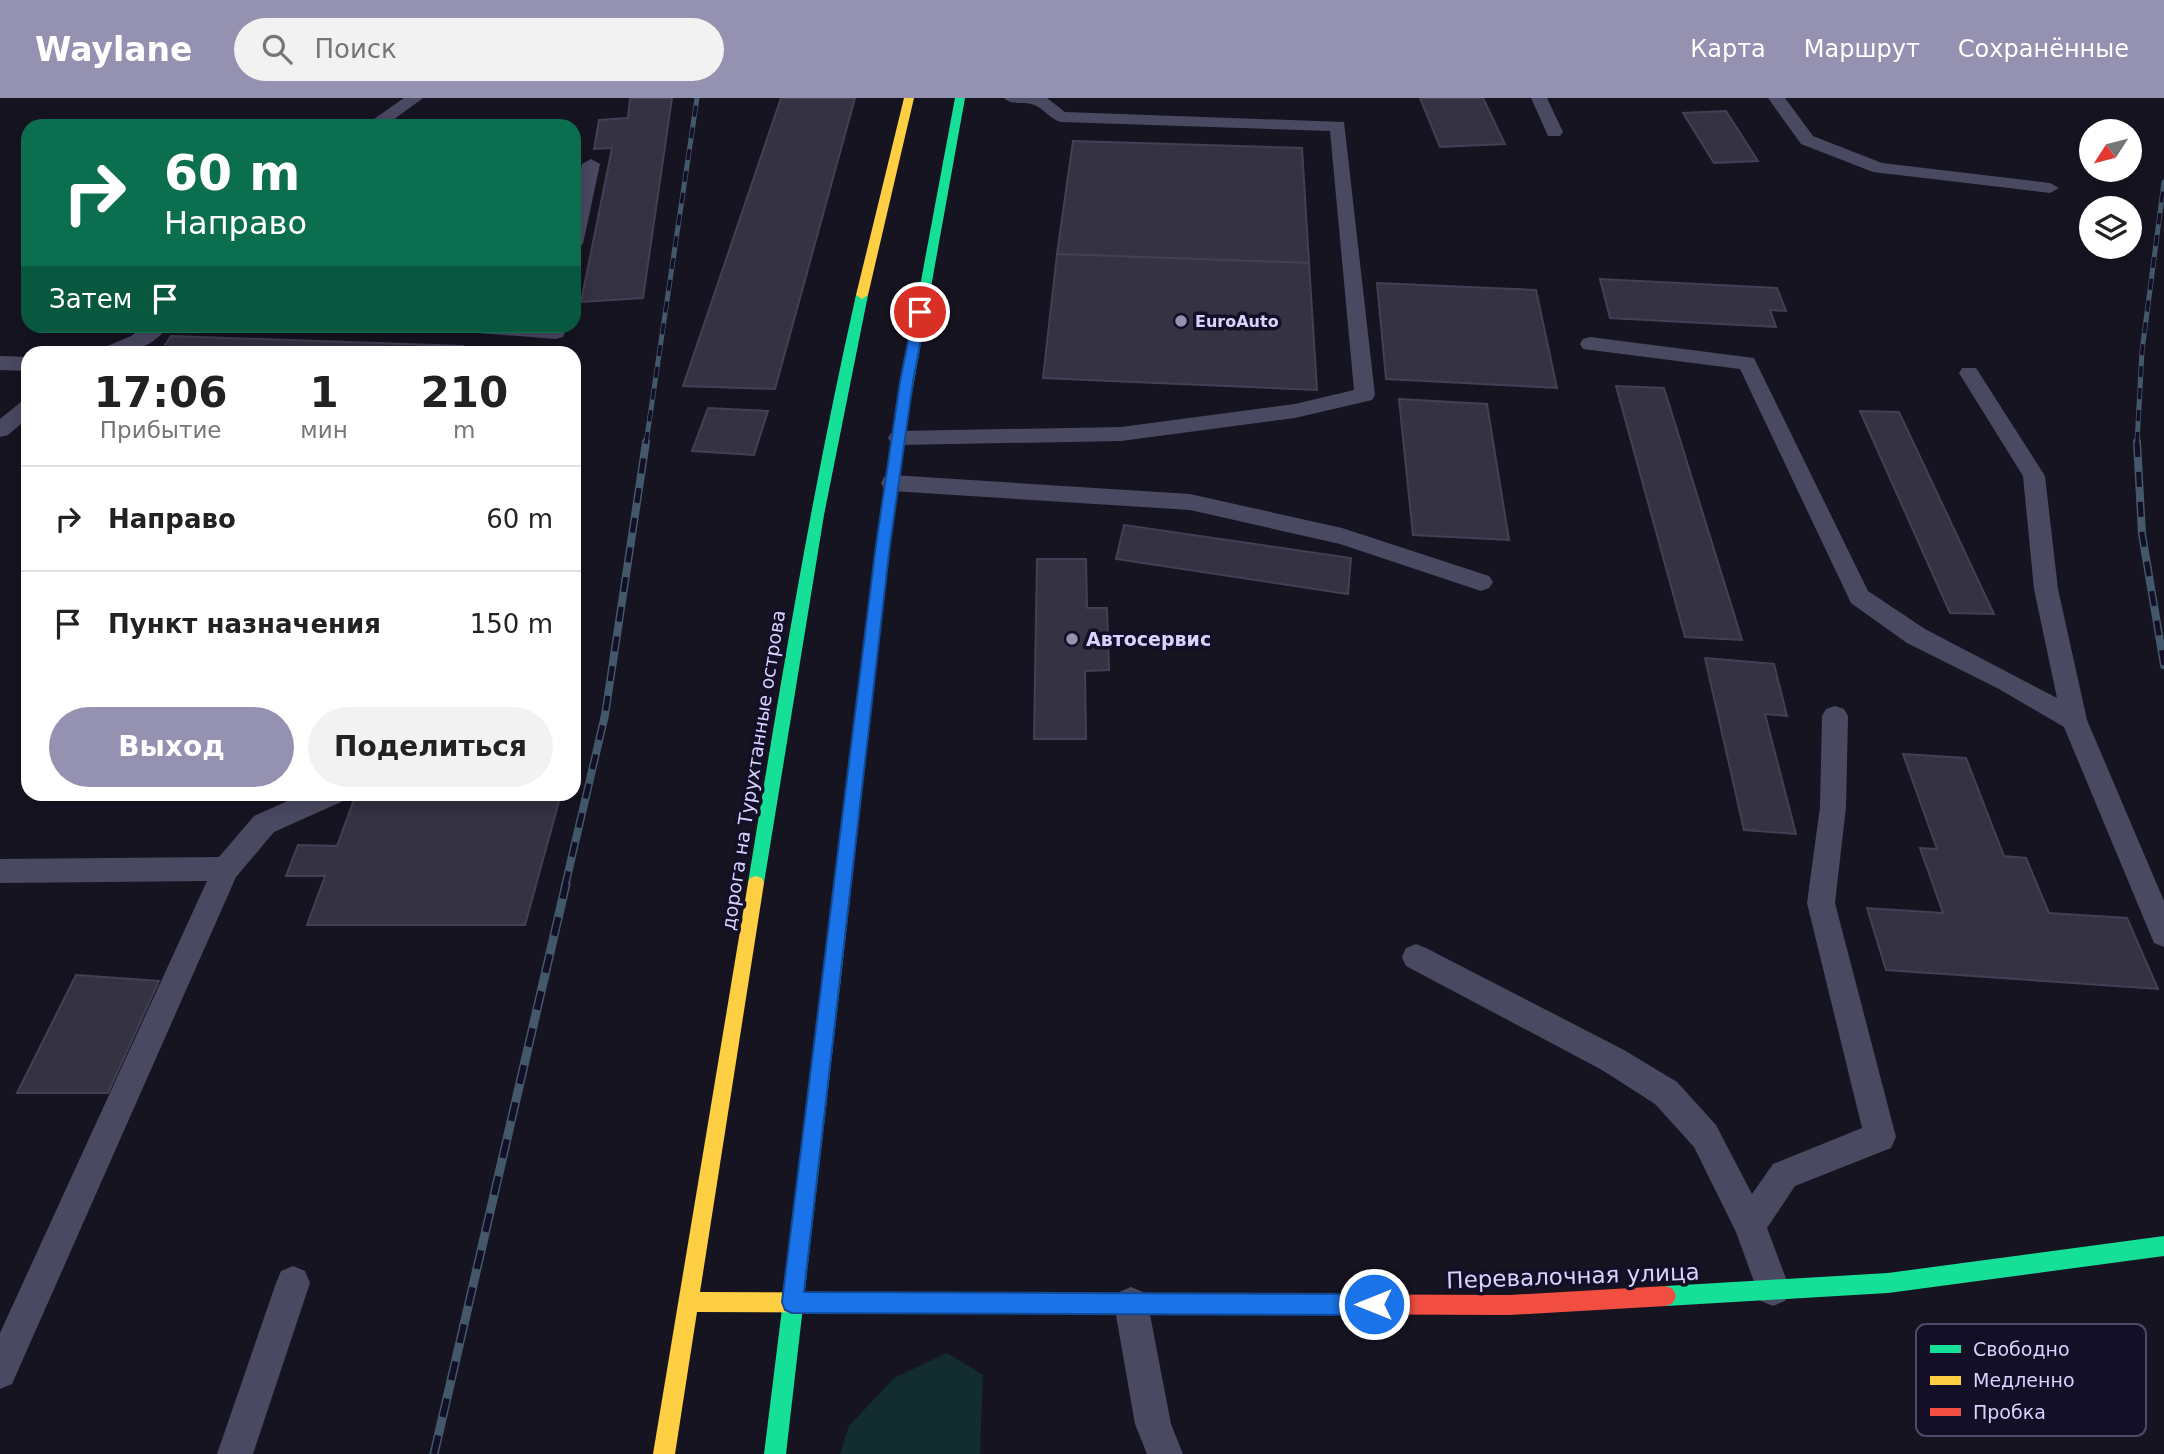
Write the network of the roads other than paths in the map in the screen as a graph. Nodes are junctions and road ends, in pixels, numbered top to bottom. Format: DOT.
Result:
graph roads {
  1 [pos="381,98"];
  2 [pos="909,98"];
  3 [pos="960,98"];
  4 [pos="1012,98"];
  5 [pos="1539,98"];
  6 [pos="1776,98"];
  7 [pos="412,100"];
  8 [pos="384,119"];
  9 [pos="1553,132"];
  10 [pos="591,164"];
  11 [pos="2050,188"];
  12 [pos="581,211"];
  13 [pos="149,333"];
  14 [pos="1590,344"];
  15 [pos="126,346"];
  16 [pos="0,363"];
  17 [pos="21,364"];
  18 [pos="1969,373"];
  19 [pos="21,413"];
  20 [pos="0,430"];
  21 [pos="899,438"];
  22 [pos="892,483"];
  23 [pos="1481,582"];
  24 [pos="1835,716"];
  25 [pos="2074,720"];
  26 [pos="315,801"];
  27 [pos="226,869"];
  28 [pos="0,871"];
  29 [pos="2164,934"];
  30 [pos="1416,957"];
  31 [pos="1750,1225"];
  32 [pos="2164,1246"];
  33 [pos="293,1283"];
  34 [pos="1773,1289"];
  35 [pos="687,1302"];
  36 [pos="792,1302"];
  37 [pos="1131,1304"];
  38 [pos="0,1372"];
  39 [pos="235,1454"];
  40 [pos="664,1454"];
  41 [pos="775,1454"];
  42 [pos="1165,1454"];
  1 -- 7 [label="lane"];
  2 -- 35 [label="street, дорога на Турухтанные острова"];
  3 -- 21 [label="street"];
  4 -- 21 [label="lane"];
  5 -- 9 [label="lane"];
  6 -- 11 [label="lane"];
  7 -- 8 [label="lane"];
  10 -- 12 [label="lane"];
  13 -- 15 [label="lane"];
  14 -- 25 [label="lane"];
  16 -- 17 [label="lane"];
  18 -- 25 [label="lane"];
  19 -- 20 [label="lane"];
  21 -- 22 [label="street"];
  22 -- 23 [label="lane"];
  22 -- 36 [label="street"];
  24 -- 31 [label="lane"];
  25 -- 29 [label="lane"];
  26 -- 27 [label="lane"];
  27 -- 28 [label="lane"];
  27 -- 38 [label="lane"];
  30 -- 31 [label="lane"];
  31 -- 34 [label="lane"];
  32 -- 34 [label="street, Перевалочная улица"];
  33 -- 39 [label="lane"];
  34 -- 37 [label="street, Перевалочная улица"];
  35 -- 36 [label="street, Перевалочная улица"];
  35 -- 40 [label="street, дорога на Турухтанные острова"];
  36 -- 37 [label="street, Перевалочная улица"];
  36 -- 41 [label="street"];
  37 -- 42 [label="lane"];
}
